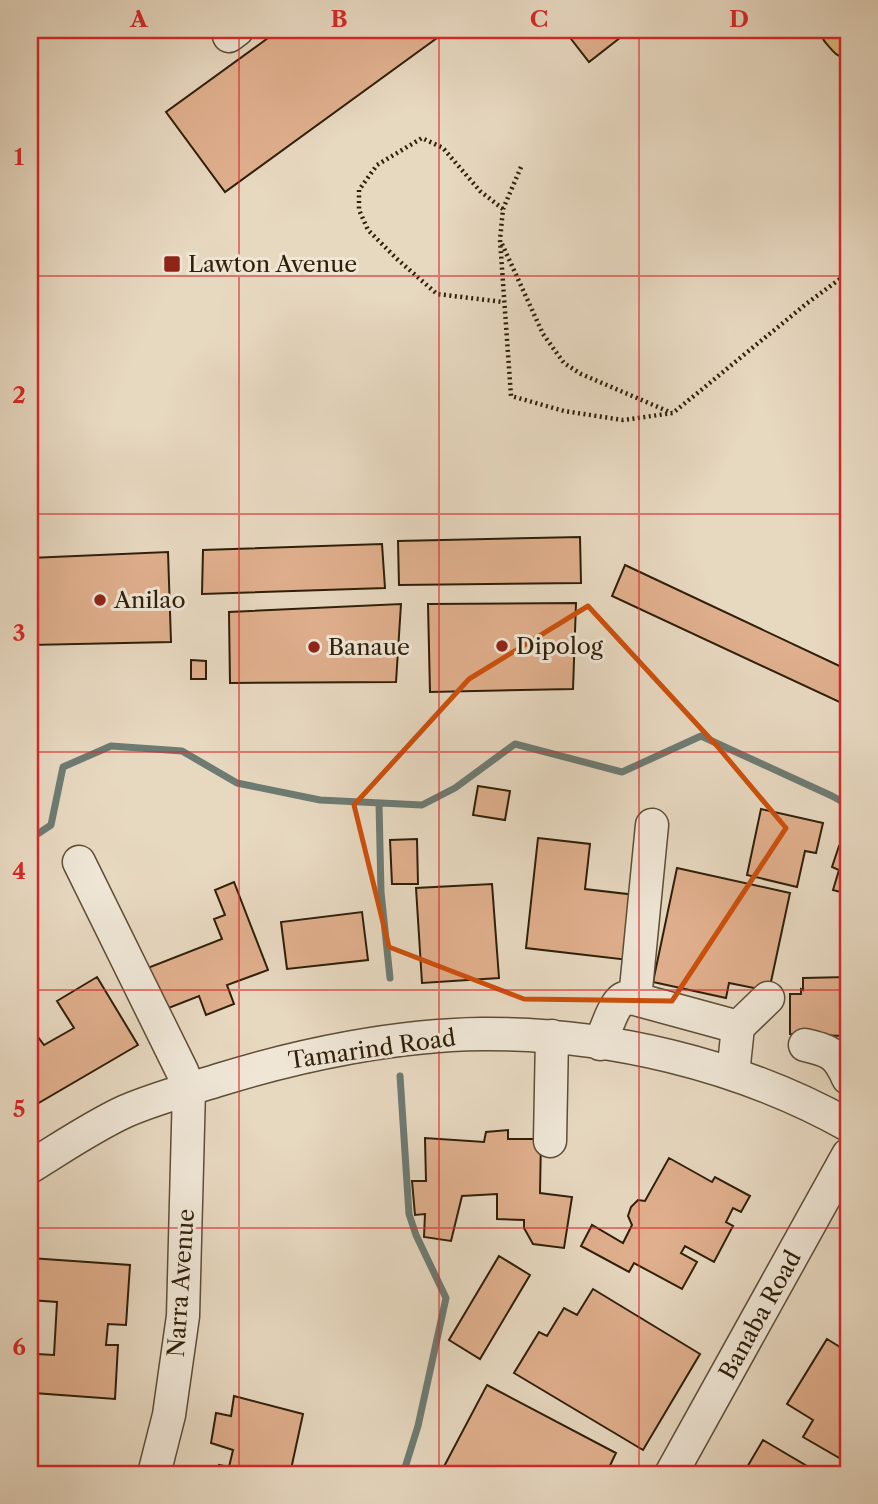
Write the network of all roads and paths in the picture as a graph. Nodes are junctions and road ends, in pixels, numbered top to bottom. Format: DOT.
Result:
graph roads {
  1 [pos="841,30"];
  2 [pos="848,38"];
  3 [pos="521,167"];
  4 [pos="503,209"];
  5 [pos="500,240"];
  6 [pos="848,273"];
  7 [pos="503,302"];
  8 [pos="673,413"];
  9 [pos="652,825"];
  10 [pos="79,862"];
  11 [pos="768,998"];
  12 [pos="635,999"];
  13 [pos="738,1027"];
  14 [pos="552,1037"];
  15 [pos="600,1044"];
  16 [pos="805,1045"];
  17 [pos="733,1074"];
  18 [pos="848,1078"];
  19 [pos="848,1085"];
  20 [pos="189,1089"];
  21 [pos="843,1122"];
  22 [pos="550,1141"];
  23 [pos="848,1155"];
  24 [pos="30,1167"];
  25 [pos="155,1474"];
  26 [pos="671,1474"];
  1 -- 2 [label="main road"];
  3 -- 4 [label="path"];
  4 -- 5 [label="path"];
  4 -- 7 [label="path"];
  5 -- 7 [label="path"];
  5 -- 8 [label="path"];
  6 -- 8 [label="path"];
  7 -- 8 [label="path"];
  9 -- 12 [label="street"];
  10 -- 20 [label="street"];
  11 -- 13 [label="street"];
  12 -- 13 [label="street"];
  12 -- 15 [label="street"];
  13 -- 17 [label="street"];
  14 -- 15 [label="street, Tamarind Road"];
  14 -- 20 [label="street, Tamarind Road"];
  14 -- 22 [label="street"];
  15 -- 17 [label="street, Tamarind Road"];
  16 -- 18 [label="street"];
  17 -- 21 [label="street, Tamarind Road"];
  19 -- 21 [label="street"];
  20 -- 24 [label="street, Tamarind Road"];
  20 -- 25 [label="street, Narra Avenue"];
  23 -- 26 [label="street, Banaba Road"];
}
